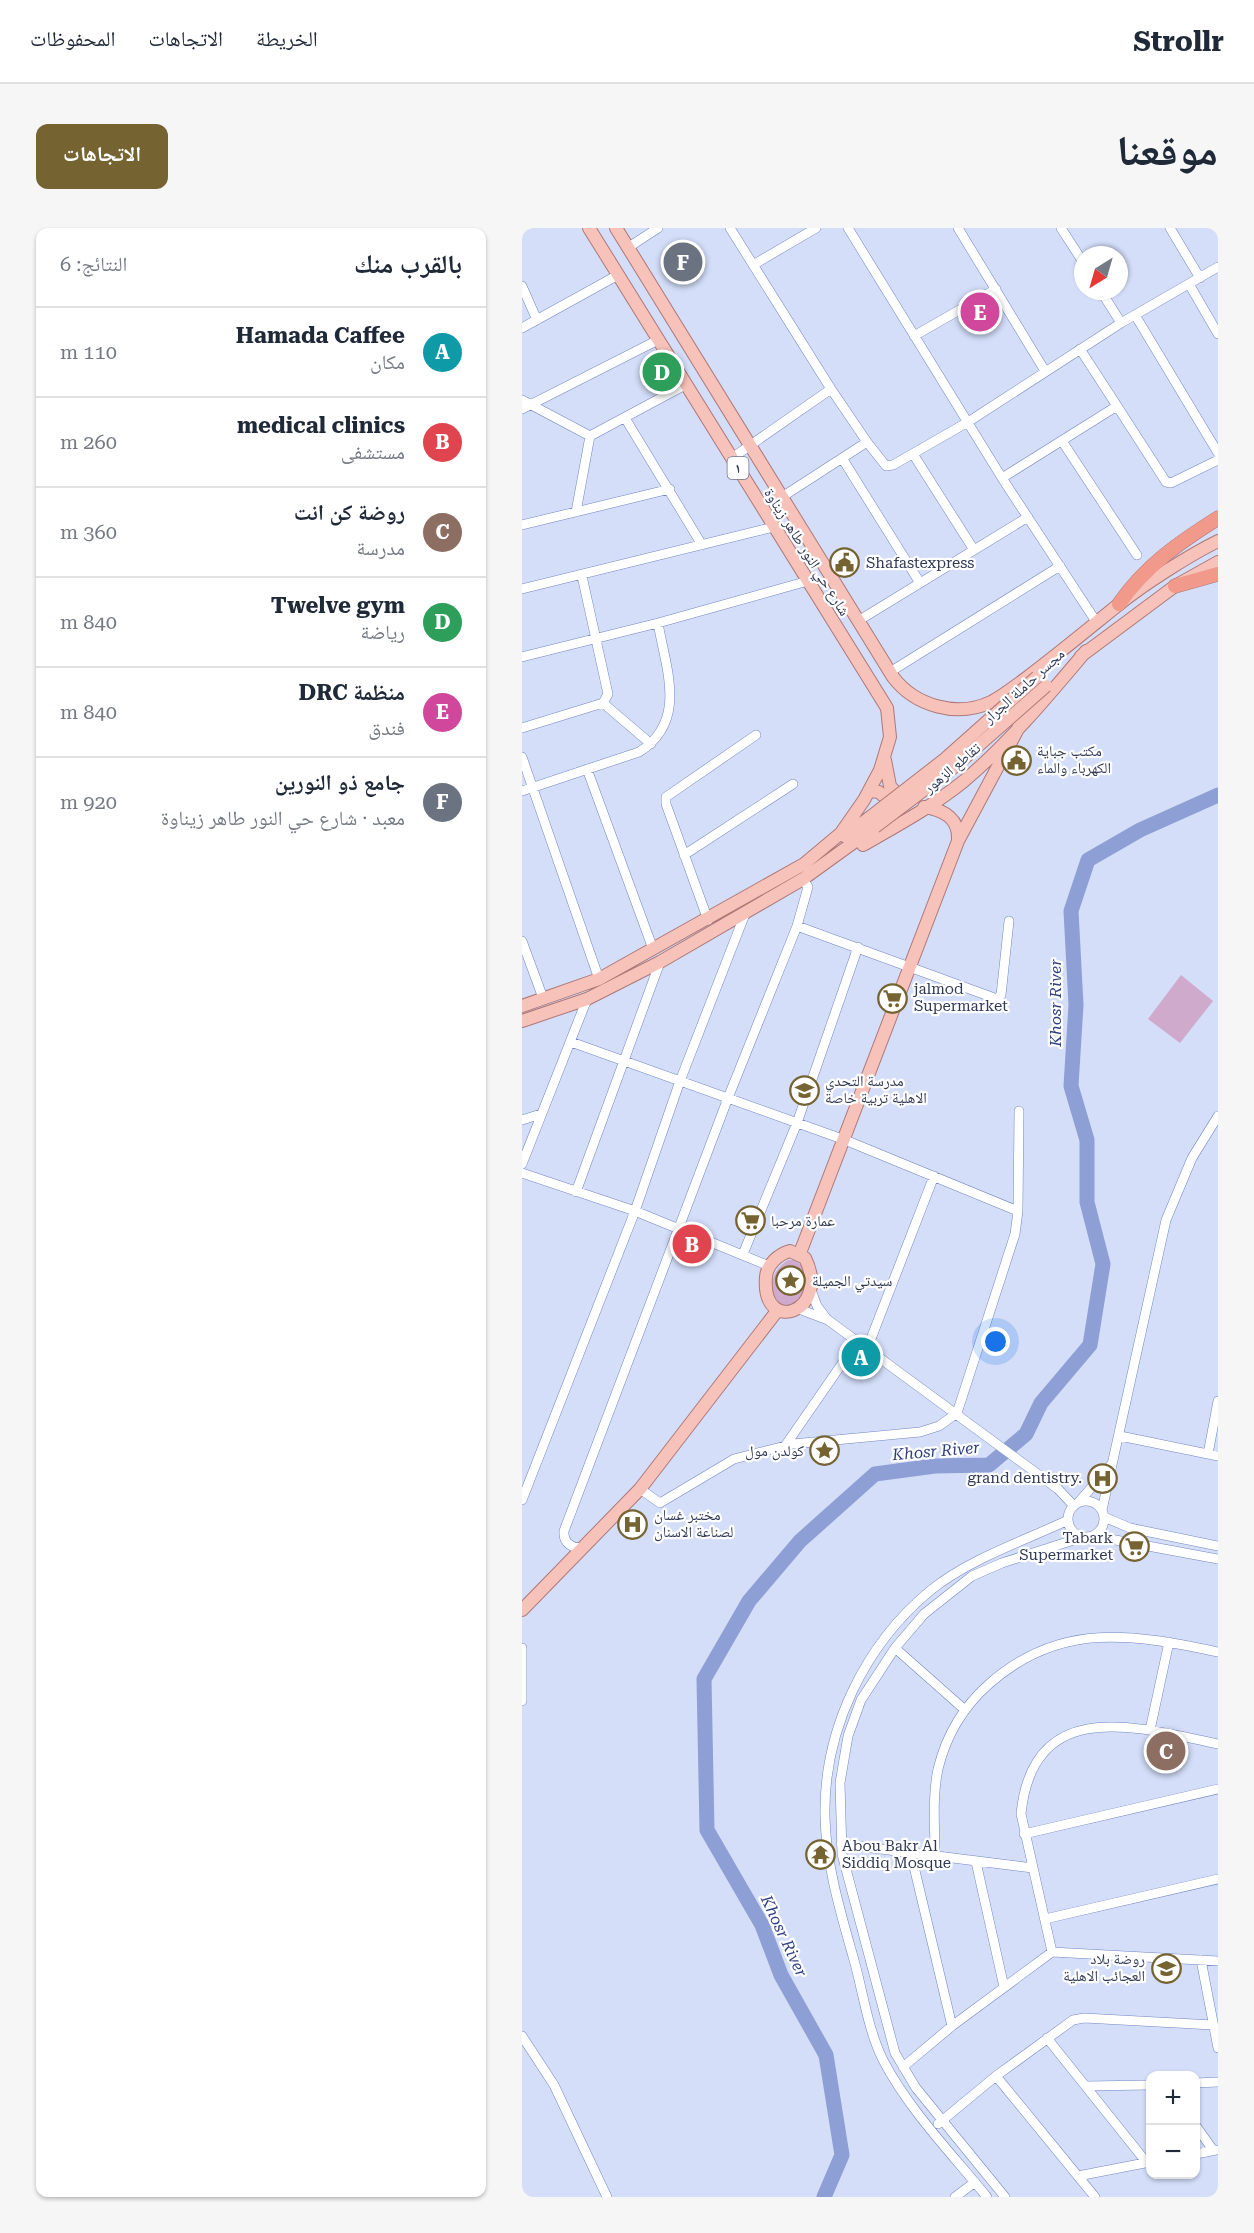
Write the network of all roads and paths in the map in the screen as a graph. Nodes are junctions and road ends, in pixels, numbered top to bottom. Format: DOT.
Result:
graph roads {
  1 [pos="589,228"];
  2 [pos="616,228"];
  3 [pos="658,228"];
  4 [pos="730,228"];
  5 [pos="816,228"];
  6 [pos="848,228"];
  7 [pos="958,228"];
  8 [pos="1061,228"];
  9 [pos="1170,228"];
  10 [pos="629,247"];
  11 [pos="1074,248"];
  12 [pos="753,266"];
  13 [pos="1218,267"];
  14 [pos="618,274"];
  15 [pos="1200,278"];
  16 [pos="1189,284"];
  17 [pos="522,286"];
  18 [pos="996,289"];
  19 [pos="1107,300"];
  20 [pos="1135,315"];
  21 [pos="537,320"];
  22 [pos="1121,323"];
  23 [pos="522,328"];
  24 [pos="1218,334"];
  25 [pos="914,336"];
  26 [pos="658,340"];
  27 [pos="1080,349"];
  28 [pos="1046,371"];
  29 [pos="686,385"];
  30 [pos="831,389"];
  31 [pos="525,404"];
  32 [pos="1117,406"];
  33 [pos="625,417"];
  34 [pos="968,422"];
  35 [pos="590,436"];
  36 [pos="1062,441"];
  37 [pos="867,442"];
  38 [pos="750,446"];
  39 [pos="1218,453"];
  40 [pos="913,454"];
  41 [pos="732,458"];
  42 [pos="842,459"];
  43 [pos="1218,459"];
  44 [pos="1002,478"];
  45 [pos="670,489"];
  46 [pos="782,497"];
  47 [pos="576,512"];
  48 [pos="1028,518"];
  49 [pos="1218,518"];
  50 [pos="522,525"];
  51 [pos="774,527"];
  52 [pos="1218,541"];
  53 [pos="702,545"];
  54 [pos="974,550"];
  55 [pos="1137,555"];
  56 [pos="1218,562"];
  57 [pos="1060,566"];
  58 [pos="1218,574"];
  59 [pos="582,576"];
  60 [pos="808,581"];
  61 [pos="920,583"];
  62 [pos="1175,586"];
  63 [pos="522,589"];
  64 [pos="1119,604"];
  65 [pos="858,621"];
  66 [pos="658,623"];
  67 [pos="1097,623"];
  68 [pos="596,639"];
  69 [pos="1077,641"];
  70 [pos="1086,651"];
  71 [pos="522,657"];
  72 [pos="890,672"];
  73 [pos="1013,687"];
  74 [pos="991,702"];
  75 [pos="603,703"];
  76 [pos="1036,709"];
  77 [pos="1019,727"];
  78 [pos="522,728"];
  79 [pos="756,735"];
  80 [pos="651,744"];
  81 [pos="522,757"];
  82 [pos="884,758"];
  83 [pos="587,769"];
  84 [pos="793,784"];
  85 [pos="532,787"];
  86 [pos="522,791"];
  87 [pos="869,791"];
  88 [pos="927,808"];
  89 [pos="872,823"];
  90 [pos="897,825"];
  91 [pos="958,842"];
  92 [pos="684,855"];
  93 [pos="806,872"];
  94 [pos="745,914"];
  95 [pos="708,920"];
  96 [pos="1009,921"];
  97 [pos="797,926"];
  98 [pos="522,941"];
  99 [pos="858,947"];
  100 [pos="653,949"];
  101 [pos="660,962"];
  102 [pos="910,967"];
  103 [pos="599,979"];
  104 [pos="543,998"];
  105 [pos="587,999"];
  106 [pos="522,1006"];
  107 [pos="522,1021"];
  108 [pos="571,1042"];
  109 [pos="623,1061"];
  110 [pos="680,1081"];
  111 [pos="728,1098"];
  112 [pos="1019,1111"];
  113 [pos="541,1114"];
  114 [pos="1218,1116"];
  115 [pos="522,1120"];
  116 [pos="797,1123"];
  117 [pos="845,1140"];
  118 [pos="522,1164"];
  119 [pos="522,1173"];
  120 [pos="934,1176"];
  121 [pos="576,1192"];
  122 [pos="635,1211"];
  123 [pos="1018,1211"];
  124 [pos="679,1228"];
  125 [pos="800,1253"];
  126 [pos="743,1254"];
  127 [pos="769,1266"];
  128 [pos="811,1290"];
  129 [pos="799,1309"];
  130 [pos="777,1311"];
  131 [pos="828,1320"];
  132 [pos="857,1342"];
  133 [pos="867,1349"];
  134 [pos="1218,1401"];
  135 [pos="960,1415"];
  136 [pos="1120,1436"];
  137 [pos="785,1446"];
  138 [pos="1208,1454"];
  139 [pos="1218,1456"];
  140 [pos="1112,1463"];
  141 [pos="640,1489"];
  142 [pos="522,1500"];
  143 [pos="1076,1504"];
  144 [pos="1103,1514"];
  145 [pos="1068,1520"];
  146 [pos="1044,1531"];
  147 [pos="1094,1536"];
  148 [pos="1083,1537"];
  149 [pos="1218,1546"];
  150 [pos="585,1547"];
  151 [pos="1051,1547"];
  152 [pos="1218,1559"];
  153 [pos="522,1610"];
  154 [pos="1169,1642"];
  155 [pos="522,1648"];
  156 [pos="895,1648"];
  157 [pos="1218,1652"];
  158 [pos="522,1701"];
  159 [pos="965,1710"];
  160 [pos="1150,1730"];
  161 [pos="1218,1744"];
  162 [pos="1218,1790"];
  163 [pos="1024,1834"];
  164 [pos="841,1844"];
  165 [pos="911,1854"];
  166 [pos="935,1856"];
  167 [pos="976,1862"];
  168 [pos="1033,1868"];
  169 [pos="1218,1880"];
  170 [pos="1045,1919"];
  171 [pos="862,1934"];
  172 [pos="848,1937"];
  173 [pos="1052,1952"];
  174 [pos="1201,1960"];
  175 [pos="1218,1960"];
  176 [pos="1004,1987"];
  177 [pos="1214,2025"];
  178 [pos="952,2026"];
  179 [pos="522,2036"];
  180 [pos="1047,2038"];
  181 [pos="1218,2048"];
  182 [pos="903,2067"];
  183 [pos="996,2076"];
  184 [pos="1218,2082"];
  185 [pos="1200,2083"];
  186 [pos="1146,2085"];
  187 [pos="1086,2086"];
  188 [pos="942,2121"];
  189 [pos="932,2130"];
  190 [pos="1200,2131"];
  191 [pos="1215,2150"];
  192 [pos="1200,2153"];
  193 [pos="1146,2158"];
  194 [pos="1146,2163"];
  195 [pos="1078,2176"];
  196 [pos="975,2182"];
  197 [pos="607,2197"];
  198 [pos="956,2197"];
  199 [pos="987,2197"];
  200 [pos="1005,2197"];
  201 [pos="1095,2197"];
  1 -- 14 [label="main road, شارع حي النور طاهر زيناوة / ١"];
  2 -- 10 [label="main road, شارع حي النور طاهر زيناوة"];
  3 -- 10 [label="street"];
  4 -- 12 [label="street"];
  5 -- 12 [label="street"];
  6 -- 25 [label="street"];
  7 -- 18 [label="street"];
  8 -- 11 [label="street"];
  9 -- 15 [label="street"];
  10 -- 38 [label="main road, شارع حي النور طاهر زيناوة"];
  12 -- 30 [label="street"];
  13 -- 15 [label="street"];
  14 -- 21 [label="street"];
  14 -- 26 [label="main road, شارع حي النور طاهر زيناوة / ١"];
  15 -- 16 [label="street"];
  16 -- 20 [label="street"];
  16 -- 24 [label="street"];
  17 -- 21 [label="street"];
  18 -- 25 [label="street"];
  18 -- 28 [label="street"];
  19 -- 22 [label="street"];
  20 -- 22 [label="street"];
  20 -- 39 [label="street"];
  21 -- 23 [label="street"];
  22 -- 27 [label="street"];
  25 -- 34 [label="street"];
  26 -- 29 [label="main road, شارع حي النور طاهر زيناوة / ١"];
  26 -- 31 [label="street"];
  27 -- 28 [label="street"];
  27 -- 32 [label="street"];
  28 -- 34 [label="street"];
  29 -- 33 [label="street"];
  29 -- 41 [label="main road, شارع حي النور طاهر زيناوة / ١"];
  30 -- 37 [label="street"];
  30 -- 38 [label="street"];
  31 -- 35 [label="street"];
  32 -- 36 [label="street"];
  32 -- 43 [label="street"];
  33 -- 35 [label="street"];
  33 -- 45 [label="street"];
  34 -- 40 [label="street"];
  34 -- 44 [label="street"];
  35 -- 47 [label="street"];
  36 -- 44 [label="street"];
  36 -- 55 [label="street"];
  37 -- 40 [label="street"];
  37 -- 42 [label="street"];
  38 -- 41 [label="street"];
  38 -- 46 [label="main road, شارع حي النور طاهر زيناوة"];
  40 -- 54 [label="street"];
  41 -- 51 [label="main road, شارع حي النور طاهر زيناوة / ١"];
  42 -- 46 [label="street"];
  42 -- 61 [label="street"];
  44 -- 48 [label="street"];
  45 -- 47 [label="street"];
  45 -- 53 [label="street"];
  46 -- 65 [label="main road, شارع حي النور طاهر زيناوة"];
  47 -- 50 [label="street"];
  48 -- 54 [label="street"];
  48 -- 57 [label="street"];
  49 -- 64 [label="highway"];
  51 -- 53 [label="street"];
  51 -- 60 [label="main road, شارع حي النور طاهر زيناوة / ١"];
  52 -- 64 [label="main road"];
  53 -- 59 [label="street"];
  54 -- 61 [label="street"];
  56 -- 62 [label="main road"];
  57 -- 67 [label="street"];
  57 -- 72 [label="street"];
  58 -- 62 [label="highway"];
  59 -- 63 [label="street"];
  59 -- 68 [label="street"];
  60 -- 66 [label="street"];
  60 -- 82 [label="main road, شارع حي النور طاهر زيناوة / ١"];
  61 -- 65 [label="street"];
  62 -- 70 [label="main road"];
  64 -- 67 [label="main road"];
  65 -- 72 [label="main road, شارع حي النور طاهر زيناوة"];
  66 -- 68 [label="street"];
  66 -- 80 [label="street"];
  67 -- 69 [label="main road"];
  68 -- 71 [label="street"];
  68 -- 75 [label="street"];
  69 -- 73 [label="main road"];
  69 -- 89 [label="main road, مجسر حاملة الجرار, bridge"];
  70 -- 76 [label="main road, تقاطع الزهور"];
  70 -- 89 [label="main road, مجسر حاملة الجرار, bridge"];
  72 -- 74 [label="main road, شارع حي النور طاهر زيناوة"];
  73 -- 74 [label="main road"];
  73 -- 76 [label="main road"];
  74 -- 77 [label="main road"];
  75 -- 78 [label="street"];
  75 -- 80 [label="street"];
  76 -- 77 [label="main road, تقاطع الزهور"];
  77 -- 88 [label="main road, تقاطع الزهور"];
  77 -- 91 [label="main road"];
  79 -- 92 [label="street"];
  80 -- 83 [label="street"];
  81 -- 85 [label="street"];
  82 -- 87 [label="main road"];
  82 -- 88 [label="main road"];
  83 -- 85 [label="street"];
  83 -- 100 [label="street"];
  84 -- 92 [label="street"];
  85 -- 86 [label="street"];
  85 -- 103 [label="street"];
  87 -- 90 [label="main road"];
  87 -- 93 [label="main road"];
  88 -- 90 [label="main road, تقاطع الزهور"];
  88 -- 91 [label="main road"];
  89 -- 93 [label="main road, مجسر حاملة الجرار"];
  90 -- 93 [label="main road, تقاطع الزهور"];
  91 -- 102 [label="main road"];
  92 -- 95 [label="street"];
  93 -- 94 [label="main road"];
  93 -- 95 [label="main road"];
  93 -- 97 [label="street"];
  94 -- 101 [label="main road"];
  94 -- 110 [label="street"];
  95 -- 100 [label="main road"];
  96 -- 102 [label="street"];
  97 -- 99 [label="street"];
  97 -- 111 [label="street"];
  98 -- 104 [label="street"];
  99 -- 102 [label="street"];
  99 -- 116 [label="street"];
  100 -- 103 [label="main road"];
  101 -- 105 [label="main road"];
  101 -- 109 [label="street"];
  102 -- 117 [label="main road"];
  103 -- 104 [label="main road"];
  104 -- 106 [label="main road"];
  105 -- 107 [label="main road"];
  105 -- 108 [label="street"];
  108 -- 109 [label="street"];
  108 -- 113 [label="street"];
  109 -- 110 [label="street"];
  109 -- 121 [label="street"];
  110 -- 111 [label="street"];
  110 -- 122 [label="street"];
  111 -- 116 [label="street"];
  111 -- 124 [label="street"];
  112 -- 123 [label="street"];
  113 -- 115 [label="street"];
  113 -- 118 [label="street"];
  114 -- 136 [label="street"];
  116 -- 117 [label="street"];
  116 -- 126 [label="street"];
  117 -- 120 [label="street"];
  117 -- 125 [label="main road"];
  119 -- 121 [label="street"];
  120 -- 123 [label="street"];
  120 -- 133 [label="street"];
  121 -- 122 [label="street"];
  122 -- 124 [label="street"];
  122 -- 142 [label="street"];
  123 -- 135 [label="street"];
  124 -- 126 [label="street"];
  124 -- 150 [label="street"];
  125 -- 127 [label="main road"];
  125 -- 128 [label="main road"];
  126 -- 127 [label="street"];
  127 -- 130 [label="main road"];
  128 -- 129 [label="main road"];
  128 -- 131 [label="street"];
  129 -- 130 [label="main road"];
  129 -- 131 [label="street"];
  130 -- 141 [label="main road"];
  131 -- 132 [label="street"];
  132 -- 133 [label="street"];
  132 -- 137 [label="street"];
  133 -- 135 [label="street"];
  134 -- 138 [label="street"];
  135 -- 137 [label="street"];
  135 -- 143 [label="street"];
  136 -- 138 [label="street"];
  136 -- 140 [label="street"];
  137 -- 141 [label="street"];
  138 -- 139 [label="street"];
  140 -- 143 [label="street"];
  140 -- 144 [label="street"];
  141 -- 150 [label="main road"];
  143 -- 144 [label="street"];
  143 -- 145 [label="street"];
  144 -- 147 [label="street"];
  144 -- 149 [label="street"];
  145 -- 146 [label="street"];
  145 -- 148 [label="street"];
  146 -- 151 [label="street"];
  146 -- 172 [label="street"];
  147 -- 148 [label="street"];
  147 -- 152 [label="street"];
  148 -- 151 [label="street"];
  150 -- 153 [label="main road"];
  151 -- 156 [label="street"];
  154 -- 157 [label="street"];
  154 -- 159 [label="street"];
  154 -- 160 [label="street"];
  155 -- 158 [label="street"];
  156 -- 159 [label="street"];
  156 -- 164 [label="street"];
  159 -- 166 [label="street"];
  160 -- 161 [label="street"];
  160 -- 163 [label="street"];
  162 -- 163 [label="street"];
  163 -- 168 [label="street"];
  164 -- 165 [label="street"];
  164 -- 171 [label="street"];
  165 -- 166 [label="street"];
  165 -- 178 [label="street"];
  166 -- 167 [label="street"];
  167 -- 168 [label="street"];
  167 -- 176 [label="street"];
  168 -- 170 [label="street"];
  169 -- 170 [label="street"];
  170 -- 173 [label="street"];
  171 -- 172 [label="street"];
  171 -- 182 [label="street"];
  172 -- 189 [label="street"];
  173 -- 174 [label="street"];
  173 -- 176 [label="street"];
  174 -- 175 [label="street"];
  174 -- 177 [label="street"];
  176 -- 178 [label="street"];
  177 -- 180 [label="street"];
  177 -- 181 [label="street"];
  178 -- 182 [label="street"];
  179 -- 197 [label="street"];
  180 -- 183 [label="street"];
  180 -- 187 [label="street"];
  182 -- 188 [label="street"];
  183 -- 188 [label="street"];
  183 -- 195 [label="street"];
  184 -- 185 [label="street"];
  186 -- 187 [label="street"];
  187 -- 193 [label="street"];
  188 -- 189 [label="street"];
  188 -- 200 [label="street"];
  189 -- 196 [label="street"];
  190 -- 191 [label="street"];
  191 -- 192 [label="street"];
  194 -- 195 [label="street"];
  195 -- 201 [label="street"];
  196 -- 198 [label="street"];
  196 -- 199 [label="street"];
}
